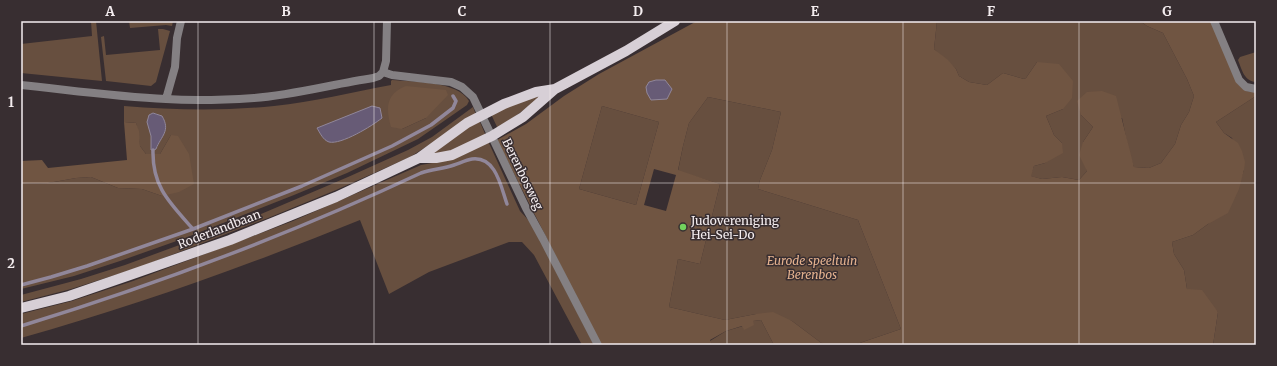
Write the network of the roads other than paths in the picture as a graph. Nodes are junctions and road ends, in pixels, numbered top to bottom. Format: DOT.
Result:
graph roads {
  1 [pos="181,21"];
  2 [pos="387,21"];
  3 [pos="676,21"];
  4 [pos="1214,21"];
  5 [pos="383,72"];
  6 [pos="21,85"];
  7 [pos="555,89"];
  8 [pos="1256,89"];
  9 [pos="166,100"];
  10 [pos="483,114"];
  11 [pos="492,136"];
  12 [pos="419,158"];
  13 [pos="21,308"];
  14 [pos="598,345"];
  1 -- 9 [label="street"];
  2 -- 5 [label="street"];
  3 -- 7 [label="main road, Roderlandbaan"];
  4 -- 8 [label="street"];
  5 -- 9 [label="street"];
  5 -- 10 [label="street, Berenbosweg"];
  6 -- 9 [label="street"];
  7 -- 10 [label="main road, Roderlandbaan"];
  7 -- 11 [label="main road, Roderlandbaan"];
  10 -- 11 [label="street, Berenbosweg"];
  10 -- 12 [label="main road, Roderlandbaan"];
  11 -- 12 [label="main road, Roderlandbaan"];
  11 -- 14 [label="street, Berenbosweg"];
  12 -- 13 [label="main road, Roderlandbaan"];
}
